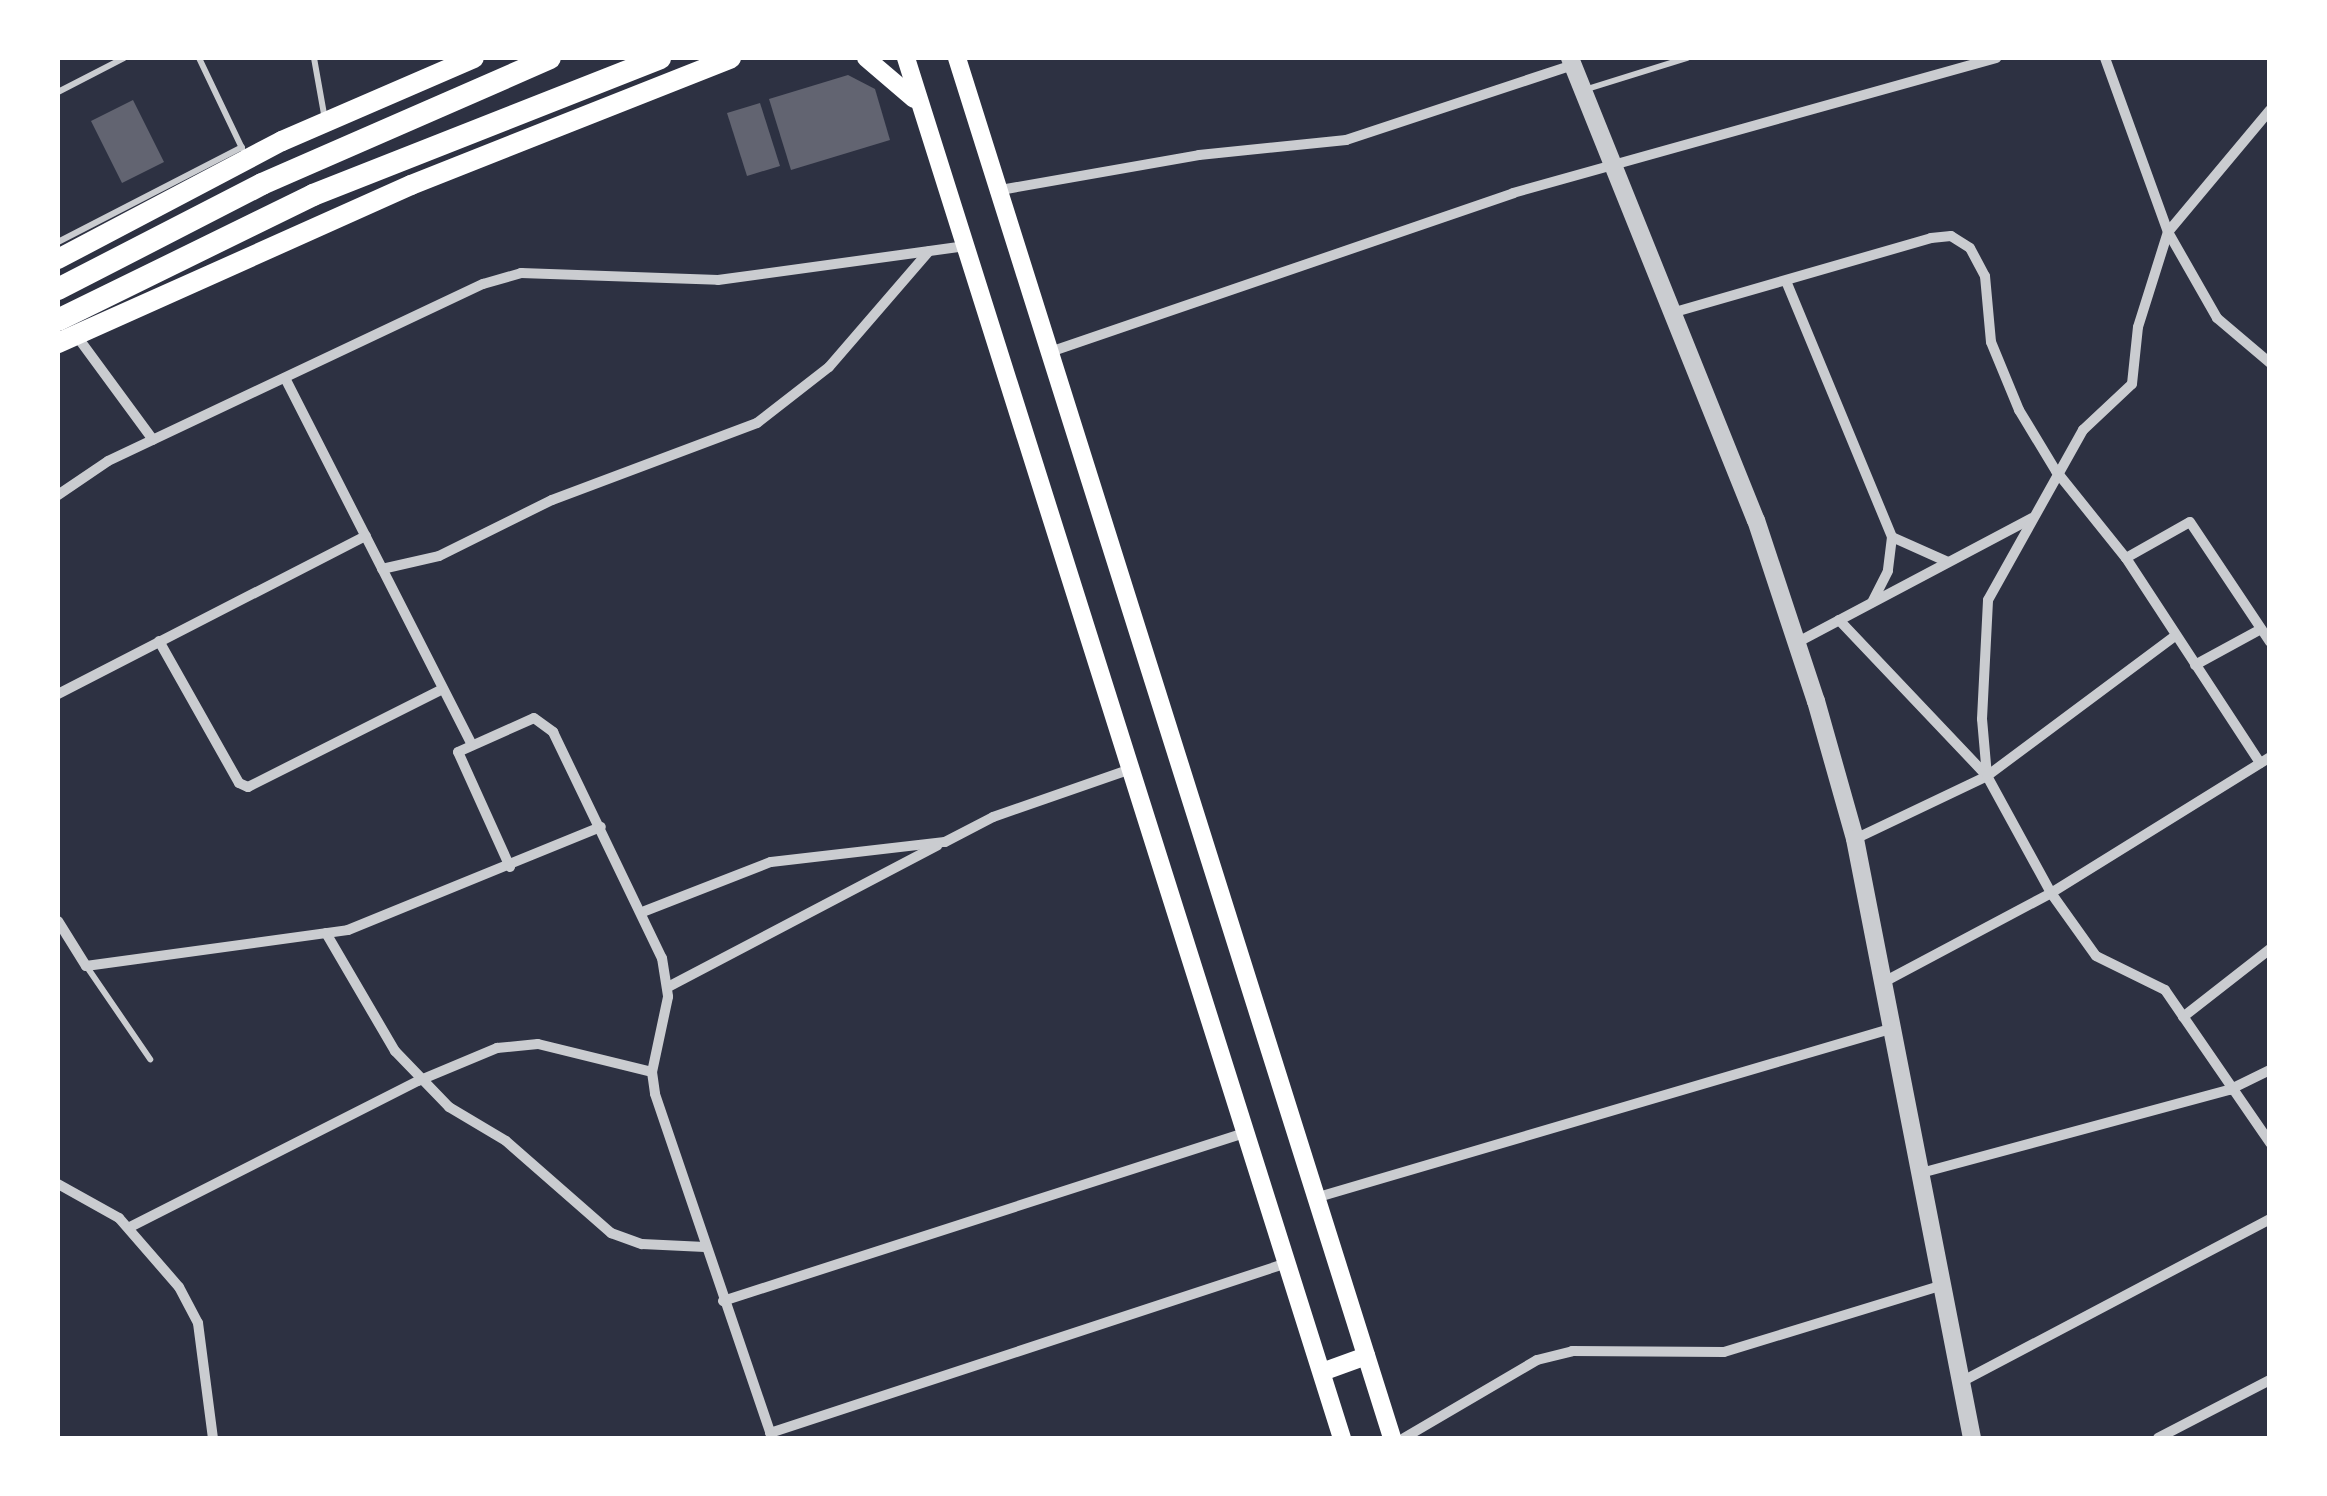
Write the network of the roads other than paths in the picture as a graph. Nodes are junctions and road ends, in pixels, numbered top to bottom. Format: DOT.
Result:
graph roads {
  1 [pos="124,58"];
  2 [pos="199,58"];
  3 [pos="314,58"];
  4 [pos="474,58"];
  5 [pos="550,58"];
  6 [pos="660,58"];
  7 [pos="731,58"];
  8 [pos="866,58"];
  9 [pos="906,58"];
  10 [pos="957,58"];
  11 [pos="966,58"];
  12 [pos="1687,58"];
  13 [pos="1996,58"];
  14 [pos="2105,58"];
  15 [pos="1571,61"];
  16 [pos="965,85"];
  17 [pos="1583,90"];
  18 [pos="58,92"];
  19 [pos="922,108"];
  20 [pos="2270,110"];
  21 [pos="325,122"];
  22 [pos="244,152"];
  23 [pos="1614,168"];
  24 [pos="994,191"];
  25 [pos="2168,232"];
  26 [pos="58,242"];
  27 [pos="967,246"];
  28 [pos="929,252"];
  29 [pos="58,259"];
  30 [pos="1786,282"];
  31 [pos="58,288"];
  32 [pos="1676,312"];
  33 [pos="63,333"];
  34 [pos="1046,354"];
  35 [pos="2270,363"];
  36 [pos="285,378"];
  37 [pos="152,440"];
  38 [pos="2056,471"];
  39 [pos="58,495"];
  40 [pos="2033,518"];
  41 [pos="366,536"];
  42 [pos="1892,537"];
  43 [pos="2126,558"];
  44 [pos="1948,562"];
  45 [pos="382,569"];
  46 [pos="1872,602"];
  47 [pos="1839,620"];
  48 [pos="2261,628"];
  49 [pos="2175,636"];
  50 [pos="159,641"];
  51 [pos="1798,642"];
  52 [pos="2270,642"];
  53 [pos="2195,665"];
  54 [pos="59,689"];
  55 [pos="443,689"];
  56 [pos="471,744"];
  57 [pos="2264,760"];
  58 [pos="1128,770"];
  59 [pos="1987,776"];
  60 [pos="601,827"];
  61 [pos="1855,839"];
  62 [pos="945,842"];
  63 [pos="510,867"];
  64 [pos="2051,894"];
  65 [pos="645,911"];
  66 [pos="58,921"];
  67 [pos="326,933"];
  68 [pos="2270,949"];
  69 [pos="86,966"];
  70 [pos="1881,984"];
  71 [pos="668,987"];
  72 [pos="2184,1017"];
  73 [pos="1890,1029"];
  74 [pos="150,1059"];
  75 [pos="2270,1070"];
  76 [pos="652,1072"];
  77 [pos="418,1081"];
  78 [pos="2229,1090"];
  79 [pos="1244,1132"];
  80 [pos="2270,1144"];
  81 [pos="1921,1173"];
  82 [pos="58,1184"];
  83 [pos="1315,1198"];
  84 [pos="2270,1219"];
  85 [pos="130,1227"];
  86 [pos="705,1247"];
  87 [pos="1286,1263"];
  88 [pos="1943,1285"];
  89 [pos="722,1301"];
  90 [pos="1366,1356"];
  91 [pos="1322,1372"];
  92 [pos="2270,1380"];
  93 [pos="1962,1382"];
  94 [pos="771,1436"];
  95 [pos="213,1438"];
  96 [pos="1342,1438"];
  97 [pos="1392,1438"];
  98 [pos="1404,1438"];
  99 [pos="1972,1438"];
  100 [pos="2158,1438"];
  1 -- 18 [label="lane"];
  2 -- 22 [label="lane"];
  3 -- 21 [label="lane"];
  4 -- 21 [label="main road"];
  5 -- 31 [label="highway"];
  6 -- 33 [label="highway"];
  7 -- 33 [label="main road"];
  8 -- 19 [label="main road"];
  9 -- 19 [label="main road"];
  10 -- 16 [label="main road"];
  11 -- 16 [label="main road"];
  12 -- 17 [label="lane"];
  13 -- 23 [label="street"];
  14 -- 25 [label="street"];
  15 -- 17 [label="street"];
  15 -- 24 [label="street"];
  16 -- 24 [label="main road"];
  17 -- 23 [label="street"];
  19 -- 27 [label="main road"];
  20 -- 25 [label="street"];
  21 -- 22 [label="main road"];
  22 -- 26 [label="lane"];
  22 -- 29 [label="main road"];
  23 -- 32 [label="street"];
  23 -- 34 [label="street"];
  24 -- 34 [label="main road"];
  25 -- 35 [label="street"];
  25 -- 38 [label="street"];
  27 -- 28 [label="street"];
  27 -- 58 [label="main road"];
  28 -- 36 [label="street"];
  28 -- 45 [label="street"];
  30 -- 32 [label="street"];
  30 -- 38 [label="street"];
  30 -- 42 [label="street"];
  32 -- 51 [label="street"];
  33 -- 37 [label="street"];
  34 -- 83 [label="main road"];
  36 -- 37 [label="street"];
  36 -- 41 [label="street"];
  37 -- 39 [label="street"];
  38 -- 40 [label="street"];
  38 -- 43 [label="street"];
  40 -- 44 [label="street"];
  40 -- 59 [label="street"];
  41 -- 45 [label="street"];
  41 -- 50 [label="street"];
  42 -- 44 [label="street"];
  42 -- 46 [label="street"];
  43 -- 48 [label="street"];
  43 -- 49 [label="street"];
  44 -- 46 [label="street"];
  45 -- 55 [label="street"];
  46 -- 47 [label="street"];
  47 -- 51 [label="street"];
  47 -- 59 [label="street"];
  48 -- 52 [label="street"];
  48 -- 53 [label="street"];
  49 -- 53 [label="street"];
  49 -- 59 [label="street"];
  50 -- 54 [label="street"];
  50 -- 55 [label="street"];
  51 -- 61 [label="street"];
  53 -- 57 [label="street"];
  55 -- 56 [label="street"];
  56 -- 60 [label="street"];
  56 -- 63 [label="street"];
  57 -- 64 [label="street"];
  58 -- 62 [label="street"];
  58 -- 79 [label="main road"];
  59 -- 61 [label="street"];
  59 -- 64 [label="street"];
  60 -- 63 [label="street"];
  60 -- 65 [label="street"];
  61 -- 70 [label="street"];
  62 -- 65 [label="street"];
  62 -- 71 [label="street"];
  63 -- 67 [label="street"];
  64 -- 70 [label="street"];
  64 -- 72 [label="street"];
  65 -- 71 [label="street"];
  66 -- 69 [label="street"];
  67 -- 69 [label="street"];
  67 -- 77 [label="street"];
  68 -- 72 [label="street"];
  69 -- 74 [label="lane"];
  70 -- 73 [label="street"];
  71 -- 76 [label="street"];
  72 -- 78 [label="street"];
  73 -- 81 [label="street"];
  73 -- 83 [label="street"];
  75 -- 78 [label="street"];
  76 -- 77 [label="street"];
  76 -- 86 [label="street"];
  77 -- 85 [label="street"];
  77 -- 86 [label="street"];
  78 -- 80 [label="street"];
  78 -- 81 [label="street"];
  79 -- 87 [label="main road"];
  79 -- 89 [label="street"];
  81 -- 88 [label="street"];
  82 -- 85 [label="street"];
  83 -- 90 [label="main road"];
  84 -- 93 [label="street"];
  85 -- 95 [label="street"];
  86 -- 89 [label="street"];
  87 -- 91 [label="main road"];
  87 -- 94 [label="street"];
  88 -- 93 [label="street"];
  88 -- 98 [label="street"];
  89 -- 94 [label="street"];
  90 -- 91 [label="main road"];
  90 -- 97 [label="main road"];
  91 -- 96 [label="main road"];
  92 -- 100 [label="street"];
  93 -- 99 [label="street"];
}
